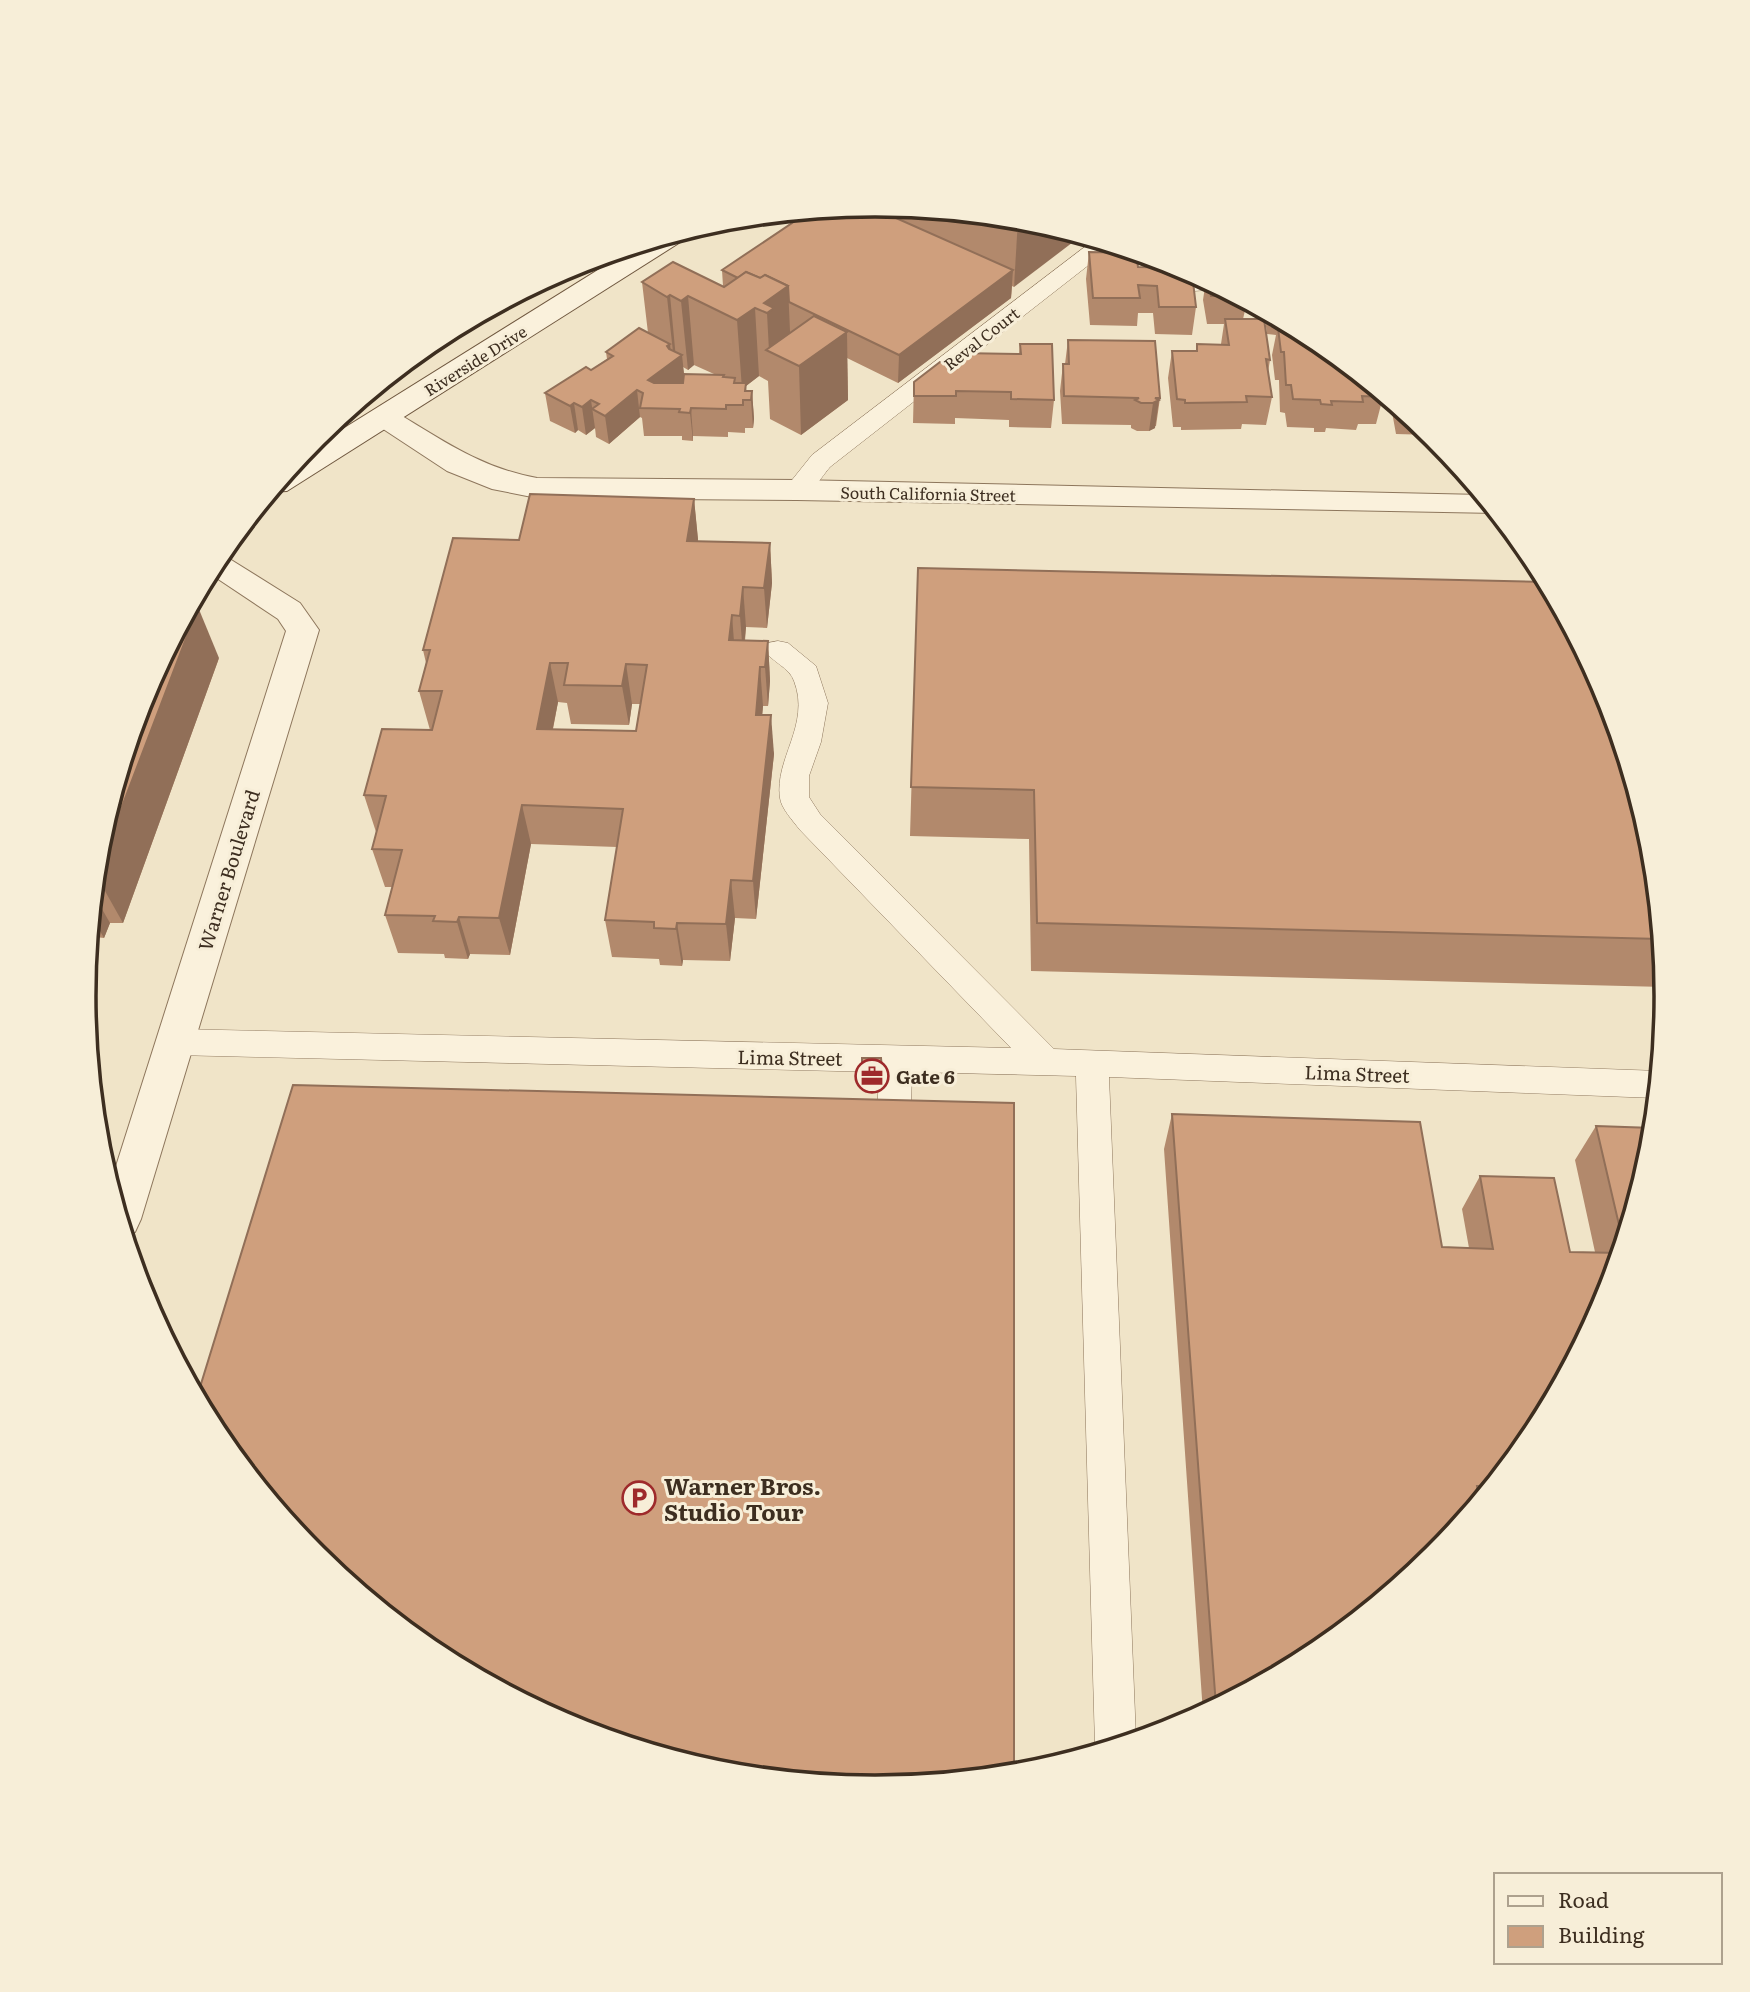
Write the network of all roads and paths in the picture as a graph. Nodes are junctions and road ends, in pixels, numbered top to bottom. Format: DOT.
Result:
graph roads {
  1 [pos="645,253"];
  2 [pos="1110,256"];
  3 [pos="1188,284"];
  4 [pos="384,417"];
  5 [pos="304,467"];
  6 [pos="797,490"];
  7 [pos="1478,505"];
  8 [pos="224,568"];
  9 [pos="778,650"];
  10 [pos="175,1042"];
  11 [pos="896,1060"];
  12 [pos="1046,1062"];
  13 [pos="1093,1063"];
  14 [pos="1648,1084"];
  15 [pos="891,1174"];
  16 [pos="125,1204"];
  17 [pos="1116,1736"];
  1 -- 4 [label="street, Riverside Drive"];
  2 -- 3 [label="lane"];
  2 -- 6 [label="lane, Reval Court"];
  4 -- 5 [label="street, Riverside Drive"];
  4 -- 6 [label="street, South California Street"];
  6 -- 7 [label="street, South California Street"];
  8 -- 10 [label="street, Warner Boulevard"];
  9 -- 12 [label="lane"];
  10 -- 11 [label="lane, Lima Street"];
  10 -- 16 [label="street, Warner Boulevard"];
  11 -- 12 [label="lane, Lima Street"];
  11 -- 15 [label="lane"];
  12 -- 13 [label="lane, Lima Street"];
  13 -- 14 [label="lane, Lima Street"];
  13 -- 17 [label="lane"];
}
